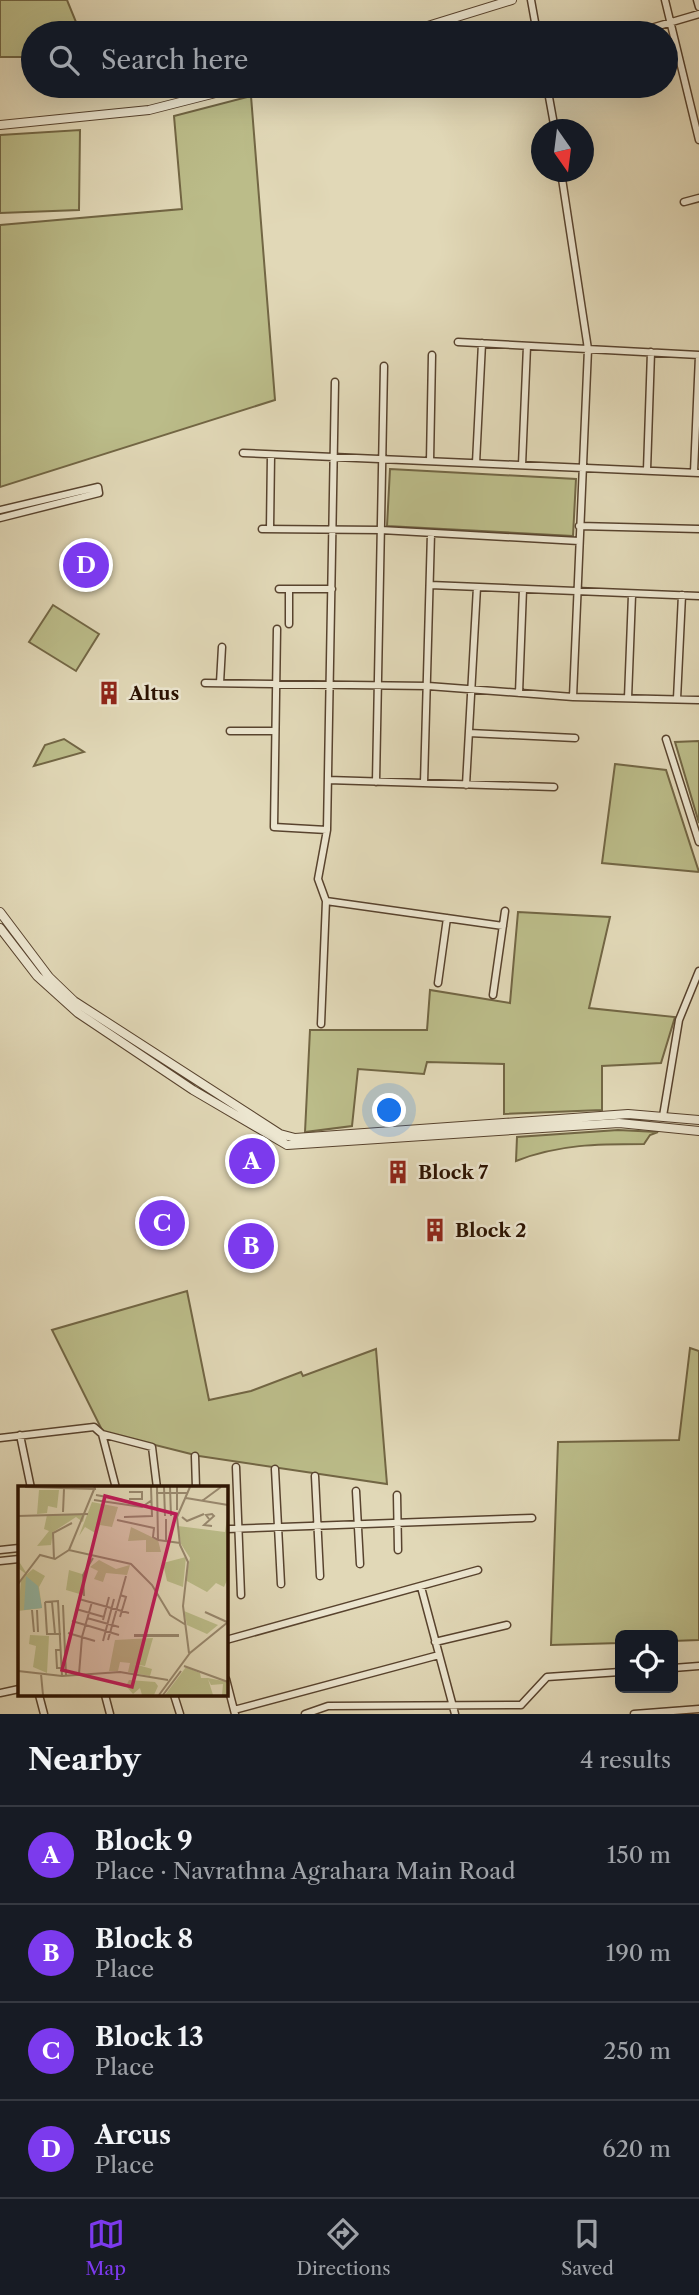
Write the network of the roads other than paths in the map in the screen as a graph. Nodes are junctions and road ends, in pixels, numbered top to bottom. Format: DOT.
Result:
graph roads {
  1 [pos="512,0"];
  2 [pos="531,0"];
  3 [pos="665,0"];
  4 [pos="697,0"];
  5 [pos="699,7"];
  6 [pos="699,14"];
  7 [pos="444,21"];
  8 [pos="535,21"];
  9 [pos="673,21"];
  10 [pos="676,21"];
  11 [pos="678,45"];
  12 [pos="196,98"];
  13 [pos="549,98"];
  14 [pos="553,119"];
  15 [pos="0,125"];
  16 [pos="699,140"];
  17 [pos="563,182"];
  18 [pos="699,198"];
  19 [pos="684,202"];
  20 [pos="458,342"];
  21 [pos="482,343"];
  22 [pos="527,346"];
  23 [pos="588,349"];
  24 [pos="651,352"];
  25 [pos="432,355"];
  26 [pos="699,356"];
  27 [pos="384,366"];
  28 [pos="335,382"];
  29 [pos="243,453"];
  30 [pos="271,455"];
  31 [pos="334,457"];
  32 [pos="382,459"];
  33 [pos="430,461"];
  34 [pos="477,463"];
  35 [pos="522,465"];
  36 [pos="582,468"];
  37 [pos="647,470"];
  38 [pos="696,472"];
  39 [pos="0,510"];
  40 [pos="0,518"];
  41 [pos="579,526"];
  42 [pos="699,529"];
  43 [pos="333,530"];
  44 [pos="381,530"];
  45 [pos="431,533"];
  46 [pos="579,541"];
  47 [pos="430,585"];
  48 [pos="477,587"];
  49 [pos="279,589"];
  50 [pos="289,589"];
  51 [pos="332,589"];
  52 [pos="523,590"];
  53 [pos="576,592"];
  54 [pos="632,595"];
  55 [pos="682,595"];
  56 [pos="699,596"];
  57 [pos="289,624"];
  58 [pos="276,629"];
  59 [pos="222,647"];
  60 [pos="205,683"];
  61 [pos="220,683"];
  62 [pos="276,684"];
  63 [pos="330,684"];
  64 [pos="379,685"];
  65 [pos="428,686"];
  66 [pos="472,689"];
  67 [pos="519,693"];
  68 [pos="573,697"];
  69 [pos="628,698"];
  70 [pos="677,699"];
  71 [pos="698,700"];
  72 [pos="230,731"];
  73 [pos="275,731"];
  74 [pos="470,733"];
  75 [pos="575,737"];
  76 [pos="666,739"];
  77 [pos="328,780"];
  78 [pos="376,782"];
  79 [pos="424,783"];
  80 [pos="466,785"];
  81 [pos="554,788"];
  82 [pos="327,830"];
  83 [pos="699,842"];
  84 [pos="326,901"];
  85 [pos="505,911"];
  86 [pos="0,912"];
  87 [pos="447,918"];
  88 [pos="503,926"];
  89 [pos="0,928"];
  90 [pos="699,971"];
  91 [pos="438,983"];
  92 [pos="493,995"];
  93 [pos="321,1024"];
  94 [pos="136,1048"];
  95 [pos="663,1116"];
  96 [pos="699,1120"];
  97 [pos="699,1131"];
  98 [pos="102,1434"];
  99 [pos="20,1435"];
  100 [pos="0,1438"];
  101 [pos="195,1456"];
  102 [pos="236,1467"];
  103 [pos="275,1469"];
  104 [pos="316,1476"];
  105 [pos="31,1486"];
  106 [pos="115,1486"];
  107 [pos="157,1486"];
  108 [pos="196,1486"];
  109 [pos="356,1491"];
  110 [pos="397,1495"];
  111 [pos="532,1518"];
  112 [pos="398,1523"];
  113 [pos="358,1525"];
  114 [pos="318,1526"];
  115 [pos="278,1528"];
  116 [pos="239,1529"];
  117 [pos="228,1530"];
  118 [pos="18,1548"];
  119 [pos="0,1550"];
  120 [pos="398,1550"];
  121 [pos="18,1559"];
  122 [pos="0,1561"];
  123 [pos="360,1564"];
  124 [pos="478,1570"];
  125 [pos="320,1576"];
  126 [pos="281,1584"];
  127 [pos="421,1587"];
  128 [pos="241,1595"];
  129 [pos="507,1625"];
  130 [pos="228,1639"];
  131 [pos="435,1642"];
  132 [pos="439,1656"];
  133 [pos="699,1666"];
  134 [pos="678,1668"];
  135 [pos="615,1672"];
  136 [pos="228,1686"];
  137 [pos="18,1689"];
  138 [pos="0,1693"];
  139 [pos="39,1696"];
  140 [pos="105,1696"];
  141 [pos="174,1696"];
  142 [pos="521,1705"];
  143 [pos="453,1706"];
  144 [pos="699,1709"];
  145 [pos="235,1712"];
  146 [pos="44,1714"];
  147 [pos="110,1714"];
  148 [pos="180,1714"];
  149 [pos="304,1714"];
  150 [pos="455,1714"];
  151 [pos="523,1714"];
  152 [pos="634,1714"];
  1 -- 7 [label="street"];
  2 -- 8 [label="street"];
  3 -- 9 [label="street"];
  4 -- 5 [label="street"];
  6 -- 10 [label="street"];
  11 -- 16 [label="street"];
  12 -- 15 [label="street"];
  13 -- 14 [label="street"];
  17 -- 23 [label="street"];
  18 -- 19 [label="street"];
  20 -- 21 [label="street"];
  21 -- 22 [label="street"];
  21 -- 34 [label="street"];
  22 -- 23 [label="street"];
  22 -- 35 [label="street"];
  23 -- 24 [label="street"];
  23 -- 36 [label="street"];
  24 -- 26 [label="street"];
  24 -- 37 [label="street"];
  25 -- 33 [label="street"];
  26 -- 38 [label="street"];
  27 -- 32 [label="street"];
  28 -- 31 [label="street"];
  29 -- 30 [label="street"];
  30 -- 31 [label="street"];
  30 -- 43 [label="street"];
  31 -- 32 [label="street"];
  31 -- 43 [label="street"];
  32 -- 33 [label="street"];
  32 -- 44 [label="street"];
  33 -- 34 [label="street"];
  34 -- 35 [label="street"];
  35 -- 36 [label="street"];
  36 -- 37 [label="street"];
  36 -- 41 [label="street"];
  37 -- 38 [label="street"];
  39 -- 40 [label="street"];
  41 -- 42 [label="street"];
  41 -- 46 [label="street"];
  43 -- 44 [label="street"];
  43 -- 51 [label="street"];
  44 -- 45 [label="street"];
  44 -- 64 [label="street"];
  45 -- 46 [label="street"];
  45 -- 47 [label="street"];
  46 -- 53 [label="street"];
  47 -- 48 [label="street"];
  47 -- 65 [label="street"];
  48 -- 52 [label="street"];
  48 -- 66 [label="street"];
  49 -- 50 [label="street"];
  50 -- 51 [label="street"];
  50 -- 57 [label="street"];
  51 -- 63 [label="street"];
  52 -- 53 [label="street"];
  52 -- 67 [label="street"];
  53 -- 54 [label="street"];
  53 -- 68 [label="street"];
  54 -- 55 [label="street"];
  54 -- 69 [label="street"];
  55 -- 56 [label="street"];
  55 -- 70 [label="street"];
  58 -- 62 [label="street"];
  59 -- 61 [label="street"];
  60 -- 61 [label="street"];
  61 -- 62 [label="street"];
  62 -- 63 [label="street"];
  62 -- 73 [label="street"];
  63 -- 64 [label="street"];
  63 -- 77 [label="street"];
  64 -- 65 [label="street"];
  64 -- 78 [label="street"];
  65 -- 66 [label="street"];
  65 -- 79 [label="street"];
  66 -- 67 [label="street"];
  66 -- 74 [label="street"];
  67 -- 68 [label="street"];
  68 -- 69 [label="street"];
  69 -- 70 [label="street"];
  70 -- 71 [label="street"];
  72 -- 73 [label="street"];
  73 -- 82 [label="street"];
  74 -- 75 [label="street"];
  74 -- 80 [label="street"];
  76 -- 83 [label="street"];
  77 -- 78 [label="street"];
  77 -- 82 [label="street"];
  78 -- 79 [label="street"];
  79 -- 80 [label="street"];
  80 -- 81 [label="street"];
  82 -- 84 [label="street"];
  84 -- 87 [label="street"];
  84 -- 93 [label="street"];
  85 -- 88 [label="street"];
  86 -- 94 [label="street"];
  87 -- 88 [label="street"];
  87 -- 91 [label="street"];
  88 -- 92 [label="street"];
  89 -- 94 [label="street"];
  90 -- 95 [label="street"];
  94 -- 95 [label="street"];
  94 -- 97 [label="street"];
  95 -- 96 [label="street"];
  98 -- 99 [label="street"];
  98 -- 106 [label="street"];
  98 -- 107 [label="street"];
  99 -- 100 [label="street"];
  99 -- 105 [label="street"];
  101 -- 108 [label="street"];
  102 -- 116 [label="street"];
  103 -- 115 [label="street"];
  104 -- 114 [label="street"];
  109 -- 113 [label="street"];
  110 -- 112 [label="street"];
  111 -- 112 [label="street"];
  112 -- 113 [label="street"];
  112 -- 120 [label="street"];
  113 -- 114 [label="street"];
  113 -- 123 [label="street"];
  114 -- 115 [label="street"];
  114 -- 125 [label="street"];
  115 -- 116 [label="street"];
  115 -- 126 [label="street"];
  116 -- 117 [label="street"];
  116 -- 128 [label="street"];
  118 -- 119 [label="street"];
  121 -- 122 [label="street"];
  124 -- 127 [label="street"];
  127 -- 130 [label="street"];
  127 -- 131 [label="street"];
  129 -- 131 [label="street"];
  131 -- 132 [label="street"];
  132 -- 143 [label="street"];
  132 -- 145 [label="street"];
  133 -- 134 [label="street"];
  135 -- 142 [label="street"];
  136 -- 145 [label="street"];
  137 -- 138 [label="street"];
  139 -- 146 [label="street"];
  140 -- 147 [label="street"];
  141 -- 148 [label="street"];
  142 -- 143 [label="street"];
  142 -- 151 [label="street"];
  143 -- 149 [label="street"];
  143 -- 150 [label="street"];
  144 -- 152 [label="street"];
}
